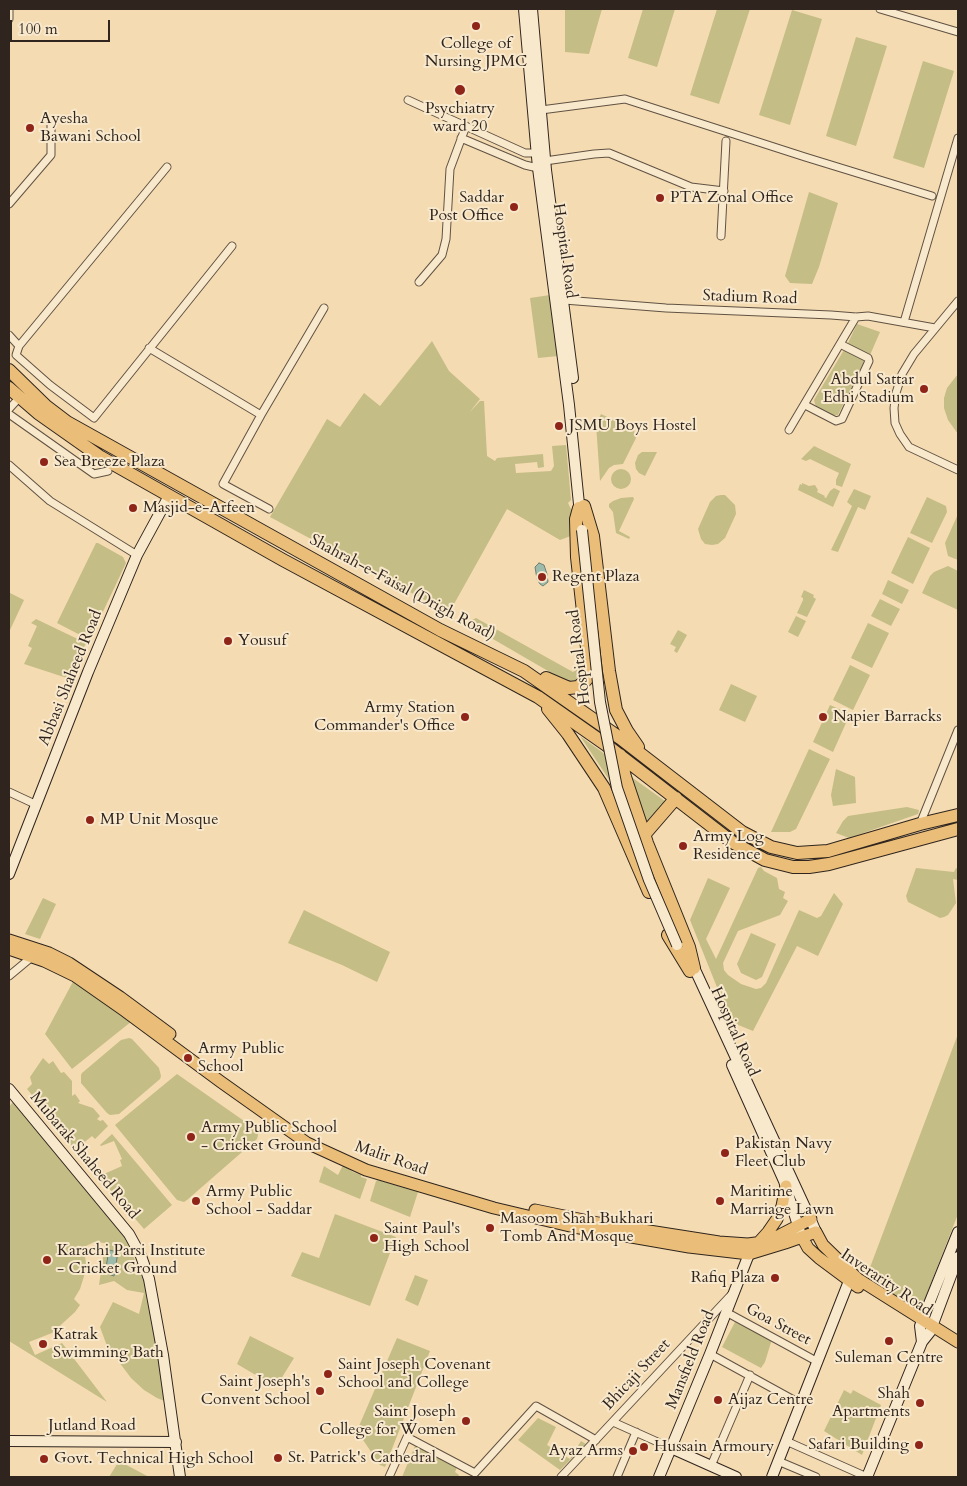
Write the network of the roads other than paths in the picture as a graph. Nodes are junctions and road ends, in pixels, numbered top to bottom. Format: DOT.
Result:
graph roads {
  1 [pos="9,9"];
  2 [pos="524,9"];
  3 [pos="532,9"];
  4 [pos="880,9"];
  5 [pos="9,19"];
  6 [pos="958,32"];
  7 [pos="408,100"];
  8 [pos="541,110"];
  9 [pos="51,120"];
  10 [pos="466,126"];
  11 [pos="461,138"];
  12 [pos="958,138"];
  13 [pos="726,141"];
  14 [pos="537,153"];
  15 [pos="542,165"];
  16 [pos="167,167"];
  17 [pos="724,191"];
  18 [pos="932,196"];
  19 [pos="9,204"];
  20 [pos="721,236"];
  21 [pos="232,246"];
  22 [pos="419,282"];
  23 [pos="564,300"];
  24 [pos="958,301"];
  25 [pos="324,308"];
  26 [pos="856,317"];
  27 [pos="904,322"];
  28 [pos="935,328"];
  29 [pos="9,335"];
  30 [pos="840,344"];
  31 [pos="19,346"];
  32 [pos="149,348"];
  33 [pos="9,370"];
  34 [pos="9,388"];
  35 [pos="19,398"];
  36 [pos="804,404"];
  37 [pos="9,409"];
  38 [pos="9,414"];
  39 [pos="261,415"];
  40 [pos="789,430"];
  41 [pos="9,464"];
  42 [pos="958,470"];
  43 [pos="108,471"];
  44 [pos="169,496"];
  45 [pos="582,507"];
  46 [pos="269,509"];
  47 [pos="137,555"];
  48 [pos="524,671"];
  49 [pos="538,696"];
  50 [pos="958,730"];
  51 [pos="620,755"];
  52 [pos="646,759"];
  53 [pos="625,777"];
  54 [pos="9,792"];
  55 [pos="607,794"];
  56 [pos="676,798"];
  57 [pos="37,805"];
  58 [pos="958,816"];
  59 [pos="920,824"];
  60 [pos="958,830"];
  61 [pos="644,835"];
  62 [pos="829,857"];
  63 [pos="9,874"];
  64 [pos="9,940"];
  65 [pos="9,949"];
  66 [pos="33,956"];
  67 [pos="692,970"];
  68 [pos="9,976"];
  69 [pos="9,1089"];
  70 [pos="786,1186"];
  71 [pos="811,1219"];
  72 [pos="800,1232"];
  73 [pos="816,1232"];
  74 [pos="958,1232"];
  75 [pos="757,1243"];
  76 [pos="749,1254"];
  77 [pos="958,1257"];
  78 [pos="849,1281"];
  79 [pos="734,1292"];
  80 [pos="726,1312"];
  81 [pos="927,1326"];
  82 [pos="958,1342"];
  83 [pos="958,1350"];
  84 [pos="710,1354"];
  85 [pos="818,1362"];
  86 [pos="750,1375"];
  87 [pos="801,1404"];
  88 [pos="613,1422"];
  89 [pos="636,1432"];
  90 [pos="596,1440"];
  91 [pos="9,1441"];
  92 [pos="786,1441"];
  93 [pos="176,1442"];
  94 [pos="671,1448"];
  95 [pos="778,1461"];
  96 [pos="711,1466"];
  97 [pos="722,1474"];
  98 [pos="474,1475"];
  99 [pos="180,1477"];
  100 [pos="388,1477"];
  101 [pos="561,1477"];
  102 [pos="616,1477"];
  103 [pos="659,1477"];
  104 [pos="736,1477"];
  105 [pos="772,1477"];
  106 [pos="816,1477"];
  107 [pos="867,1477"];
  1 -- 5 [label="street"];
  2 -- 14 [label="main road, Hospital Road"];
  3 -- 8 [label="main road, Hospital Road"];
  4 -- 6 [label="street"];
  7 -- 10 [label="street"];
  8 -- 15 [label="main road, Hospital Road"];
  8 -- 18 [label="street"];
  9 -- 19 [label="street"];
  10 -- 11 [label="street"];
  10 -- 14 [label="street"];
  11 -- 15 [label="street"];
  11 -- 22 [label="street"];
  12 -- 27 [label="street"];
  13 -- 17 [label="street"];
  14 -- 15 [label="main road, Hospital Road"];
  15 -- 17 [label="street"];
  15 -- 23 [label="main road, Hospital Road"];
  15 -- 45 [label="main road, Hospital Road"];
  16 -- 31 [label="street"];
  17 -- 20 [label="street"];
  21 -- 32 [label="street"];
  23 -- 26 [label="street, Stadium Road"];
  23 -- 45 [label="main road, Hospital Road"];
  24 -- 28 [label="street"];
  25 -- 39 [label="street"];
  26 -- 27 [label="street, Stadium Road"];
  26 -- 30 [label="street"];
  27 -- 28 [label="street, Stadium Road"];
  28 -- 42 [label="street"];
  29 -- 31 [label="street"];
  30 -- 36 [label="street"];
  30 -- 36 [label="street"];
  31 -- 32 [label="street"];
  32 -- 39 [label="street"];
  33 -- 48 [label="highway, Shahrah-e-Faisal (Drigh Road)"];
  34 -- 35 [label="highway, Shahrah-e-Faisal (Drigh Road)"];
  35 -- 37 [label="street"];
  35 -- 44 [label="highway, Shahrah-e-Faisal (Drigh Road)"];
  36 -- 40 [label="street"];
  38 -- 43 [label="street"];
  39 -- 46 [label="street"];
  41 -- 47 [label="street"];
  44 -- 47 [label="main road, Abbasi Shaheed Road"];
  44 -- 49 [label="highway, Shahrah-e-Faisal (Drigh Road)"];
  45 -- 48 [label="highway"];
  45 -- 52 [label="highway"];
  45 -- 67 [label="main road, Hospital Road, bridge"];
  47 -- 57 [label="main road, Abbasi Shaheed Road"];
  48 -- 52 [label="highway, Shahrah-e-Faisal (Drigh Road)"];
  49 -- 51 [label="highway, Shahrah-e-Faisal (Drigh Road)"];
  49 -- 55 [label="highway"];
  50 -- 59 [label="street"];
  51 -- 53 [label="highway"];
  51 -- 56 [label="highway, Shahrah-e-Faisal (Drigh Road)"];
  52 -- 62 [label="highway, Shahrah-e-Faisal (Drigh Road)"];
  53 -- 55 [label="highway"];
  53 -- 61 [label="highway"];
  54 -- 57 [label="street"];
  55 -- 67 [label="highway"];
  56 -- 61 [label="highway"];
  56 -- 62 [label="highway, Shahrah-e-Faisal (Drigh Road)"];
  57 -- 63 [label="main road, Abbasi Shaheed Road"];
  58 -- 59 [label="highway"];
  59 -- 62 [label="highway"];
  60 -- 62 [label="highway"];
  61 -- 67 [label="highway"];
  64 -- 75 [label="main road, Malir Road"];
  65 -- 66 [label="main road, Malir Road"];
  66 -- 68 [label="street"];
  66 -- 76 [label="main road, Malir Road"];
  67 -- 70 [label="main road, Hospital Road"];
  67 -- 71 [label="main road, Hospital Road"];
  69 -- 93 [label="main road, Mubarak Shaheed Road"];
  70 -- 72 [label="main road, Hospital Road"];
  70 -- 75 [label="main road"];
  71 -- 72 [label="main road, Malir Road"];
  71 -- 73 [label="main road, Hospital Road"];
  72 -- 73 [label="main road, Malir Road"];
  72 -- 75 [label="main road, Malir Road"];
  72 -- 76 [label="main road, Malir Road"];
  72 -- 78 [label="main road, Inverarity Road"];
  73 -- 81 [label="main road, Inverarity Road"];
  74 -- 81 [label="main road"];
  76 -- 79 [label="main road, Mansfield Road"];
  77 -- 81 [label="main road"];
  78 -- 81 [label="main road, Inverarity Road"];
  78 -- 85 [label="main road"];
  79 -- 80 [label="main road, Mansfield Road"];
  79 -- 88 [label="street, Bhicaji Street"];
  80 -- 84 [label="main road, Mansfield Road"];
  80 -- 85 [label="street, Goa Street"];
  81 -- 82 [label="main road, Inverarity Road"];
  81 -- 83 [label="main road, Inverarity Road"];
  81 -- 107 [label="main road"];
  84 -- 86 [label="street"];
  84 -- 94 [label="main road, Mansfield Road"];
  85 -- 87 [label="main road"];
  86 -- 87 [label="street"];
  86 -- 96 [label="street"];
  87 -- 92 [label="main road"];
  88 -- 89 [label="street"];
  88 -- 90 [label="street, Bhicaji Street"];
  89 -- 94 [label="street"];
  89 -- 102 [label="street"];
  90 -- 98 [label="street"];
  90 -- 101 [label="street, Bhicaji Street"];
  91 -- 93 [label="main road, Jutland Road"];
  92 -- 95 [label="main road"];
  92 -- 107 [label="street"];
  93 -- 99 [label="main road, Mubarak Shaheed Road"];
  94 -- 96 [label="main road"];
  94 -- 103 [label="main road, Mansfield Road"];
  95 -- 105 [label="main road"];
  95 -- 106 [label="street"];
  96 -- 97 [label="main road"];
  97 -- 104 [label="main road"];
  98 -- 100 [label="street"];
}
